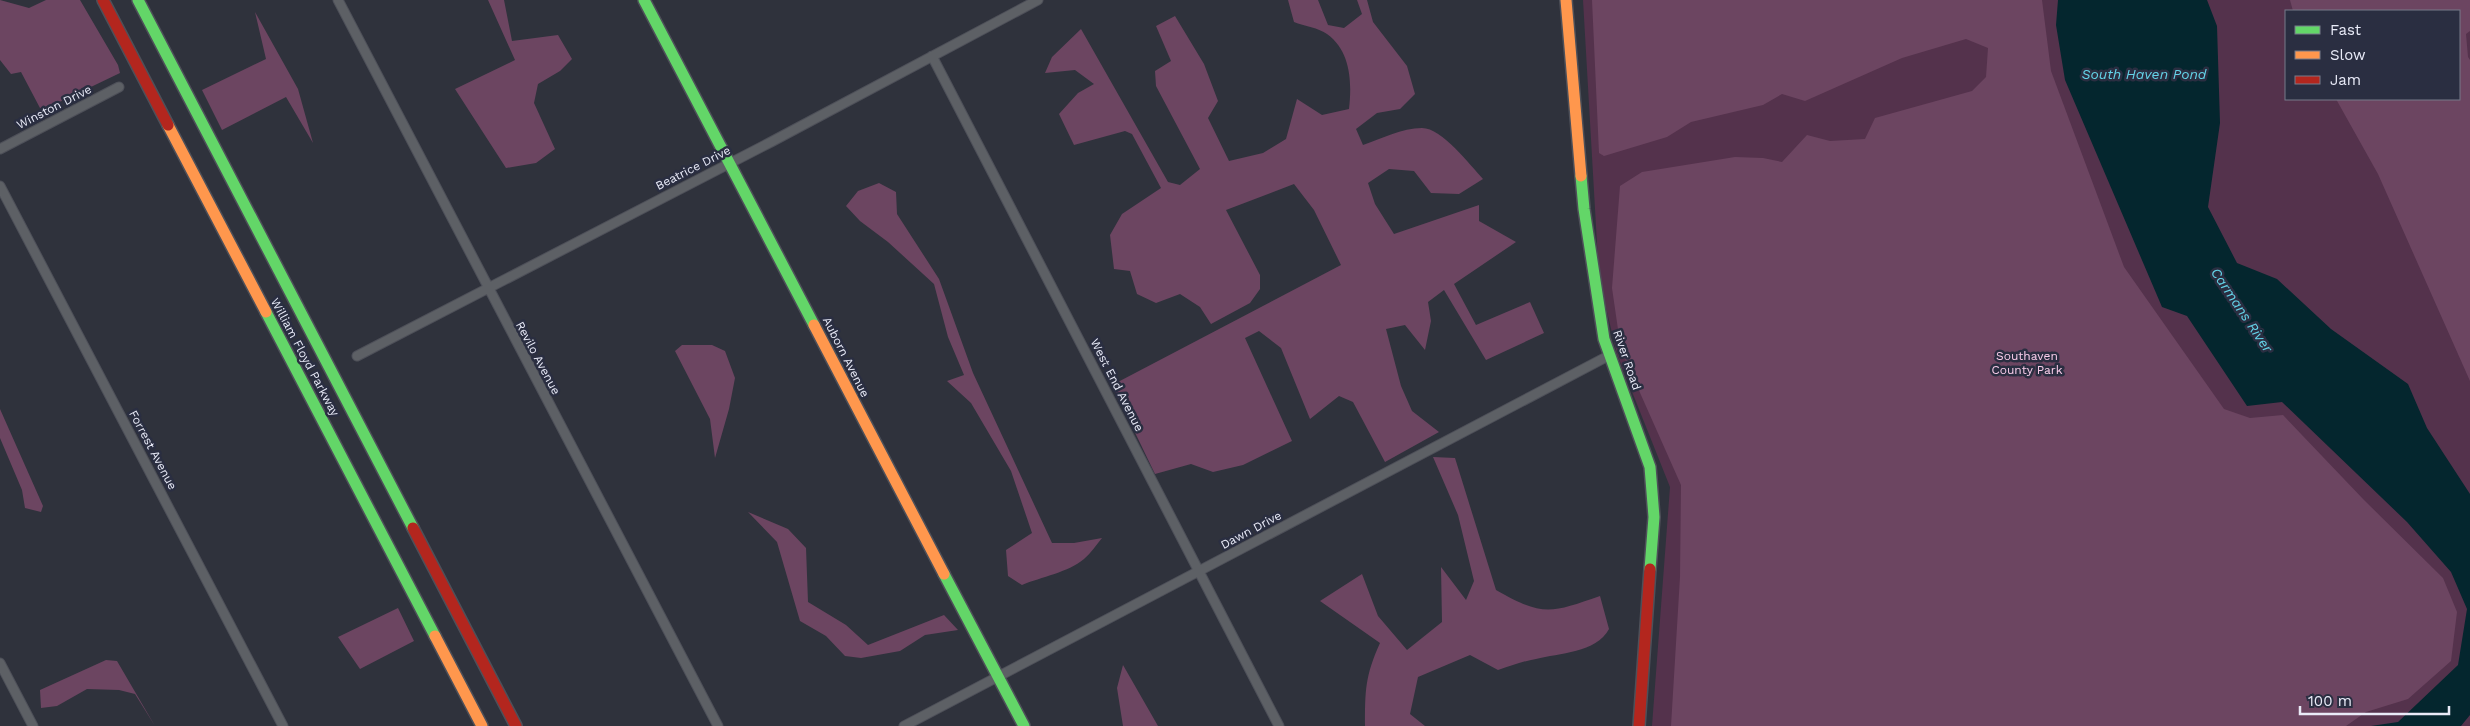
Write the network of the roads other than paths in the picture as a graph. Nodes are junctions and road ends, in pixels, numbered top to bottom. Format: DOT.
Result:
graph roads {
  1 [pos="103,0"];
  2 [pos="138,0"];
  3 [pos="338,0"];
  4 [pos="644,0"];
  5 [pos="1038,0"];
  6 [pos="1566,0"];
  7 [pos="932,56"];
  8 [pos="119,87"];
  9 [pos="0,149"];
  10 [pos="731,163"];
  11 [pos="0,186"];
  12 [pos="488,289"];
  13 [pos="1610,355"];
  14 [pos="357,356"];
  15 [pos="1199,572"];
  16 [pos="0,663"];
  17 [pos="998,677"];
  18 [pos="33,726"];
  19 [pos="283,726"];
  20 [pos="482,726"];
  21 [pos="516,726"];
  22 [pos="718,726"];
  23 [pos="904,726"];
  24 [pos="1024,726"];
  25 [pos="1279,726"];
  26 [pos="1638,726"];
  1 -- 20 [label="main road, William Floyd Parkway"];
  2 -- 21 [label="main road, William Floyd Parkway"];
  3 -- 12 [label="street, Revilo Avenue"];
  4 -- 10 [label="main road, Auborn Avenue"];
  5 -- 7 [label="street, Beatrice Drive"];
  6 -- 13 [label="main road, River Road"];
  7 -- 10 [label="street, Beatrice Drive"];
  7 -- 15 [label="street, West End Avenue"];
  8 -- 9 [label="street, Winston Drive"];
  10 -- 12 [label="street, Beatrice Drive"];
  10 -- 17 [label="main road, Auborn Avenue"];
  11 -- 19 [label="street, Forrest Avenue"];
  12 -- 14 [label="street, Beatrice Drive"];
  12 -- 22 [label="street, Revilo Avenue"];
  13 -- 15 [label="street, Dawn Drive"];
  13 -- 26 [label="main road, River Road"];
  15 -- 17 [label="street, Dawn Drive"];
  15 -- 25 [label="street, West End Avenue"];
  16 -- 18 [label="street"];
  17 -- 23 [label="street, Dawn Drive"];
  17 -- 24 [label="main road, Auborn Avenue"];
}
